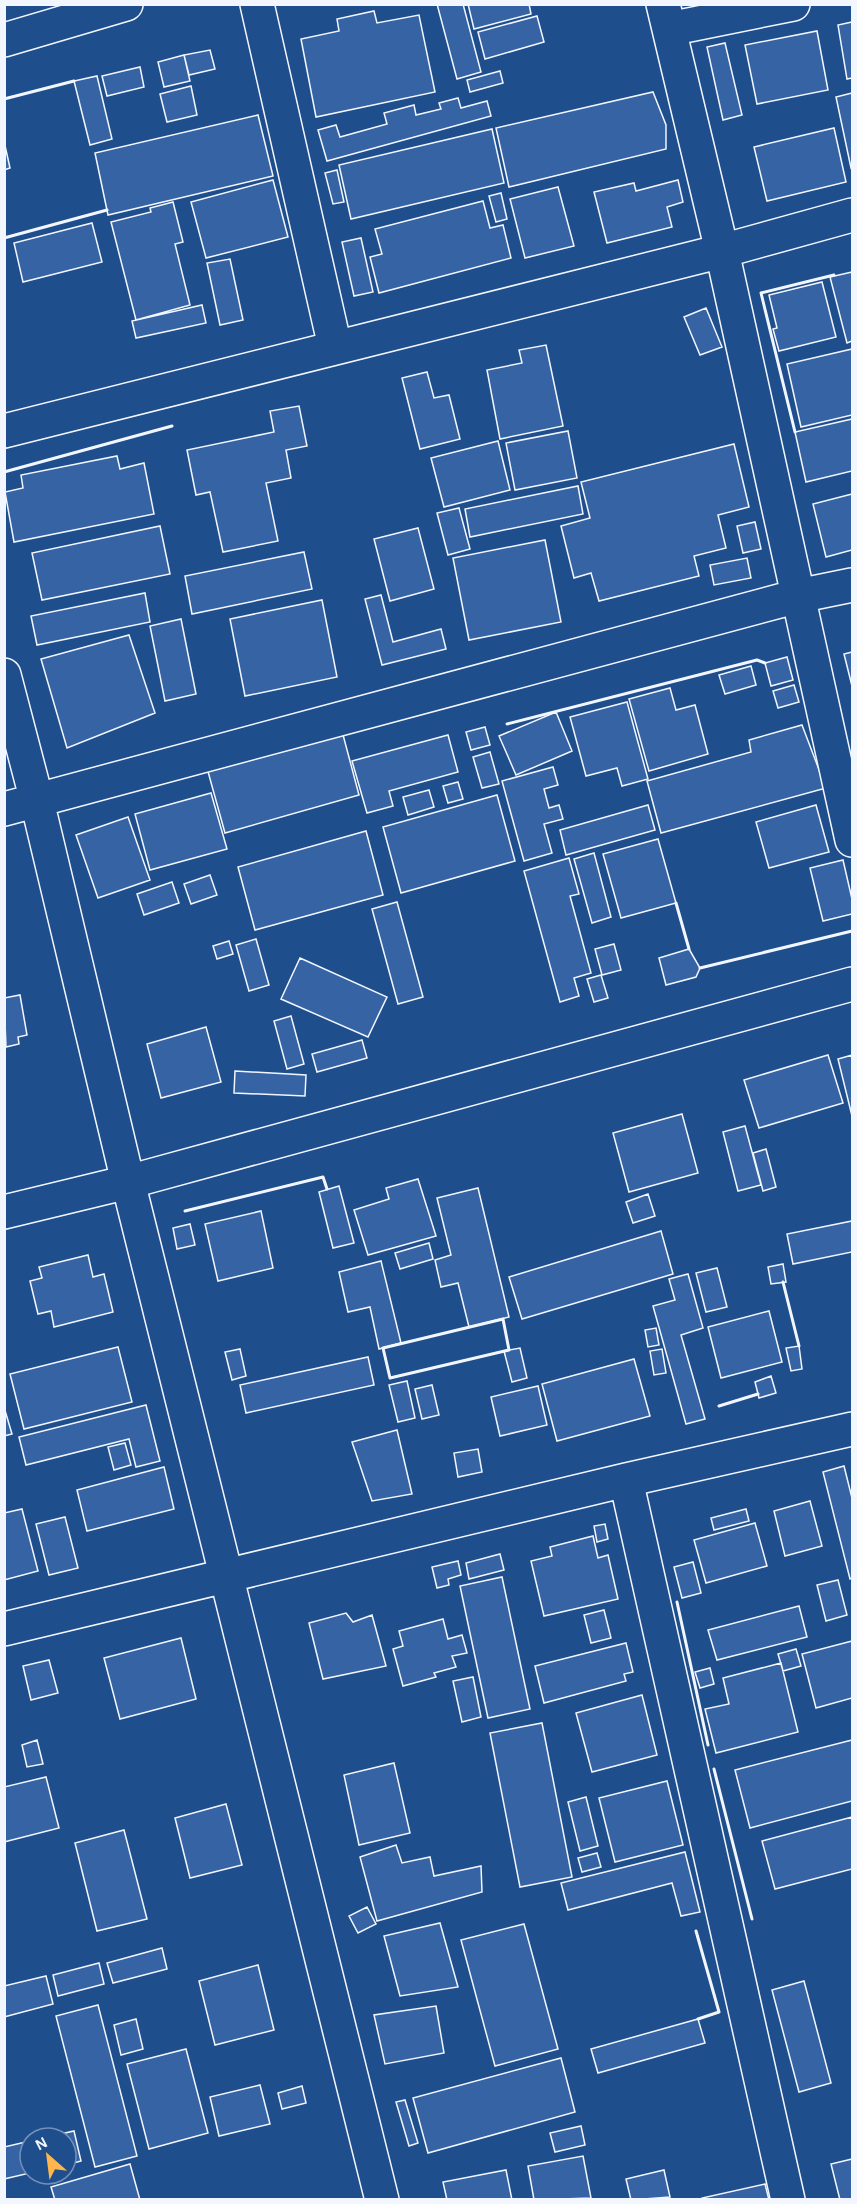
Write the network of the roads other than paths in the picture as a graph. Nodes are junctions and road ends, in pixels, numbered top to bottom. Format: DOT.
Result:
graph roads {
  1 [pos="257,4"];
  2 [pos="794,4"];
  3 [pos="118,6"];
  4 [pos="666,17"];
  5 [pos="4,40"];
  6 [pos="852,215"];
  7 [pos="722,251"];
  8 [pos="335,346"];
  9 [pos="4,430"];
  10 [pos="852,585"];
  11 [pos="798,596"];
  12 [pos="4,675"];
  13 [pos="37,801"];
  14 [pos="4,809"];
  15 [pos="852,840"];
  16 [pos="852,984"];
  17 [pos="128,1182"];
  18 [pos="4,1212"];
  19 [pos="852,1430"];
  20 [pos="626,1480"];
  21 [pos="227,1575"];
  22 [pos="4,1629"];
  23 [pos="382,2199"];
  24 [pos="788,2199"];
  1 -- 8 [label="street"];
  2 -- 4 [label="street"];
  3 -- 5 [label="street"];
  4 -- 7 [label="street"];
  6 -- 7 [label="street"];
  7 -- 8 [label="street"];
  7 -- 11 [label="street"];
  8 -- 9 [label="street"];
  10 -- 11 [label="street"];
  11 -- 13 [label="street"];
  11 -- 15 [label="street"];
  12 -- 13 [label="street"];
  13 -- 14 [label="street"];
  13 -- 17 [label="street"];
  16 -- 17 [label="street"];
  17 -- 18 [label="street"];
  17 -- 21 [label="street"];
  19 -- 20 [label="street"];
  20 -- 21 [label="street"];
  20 -- 24 [label="street"];
  21 -- 22 [label="street"];
  21 -- 23 [label="street"];
}
